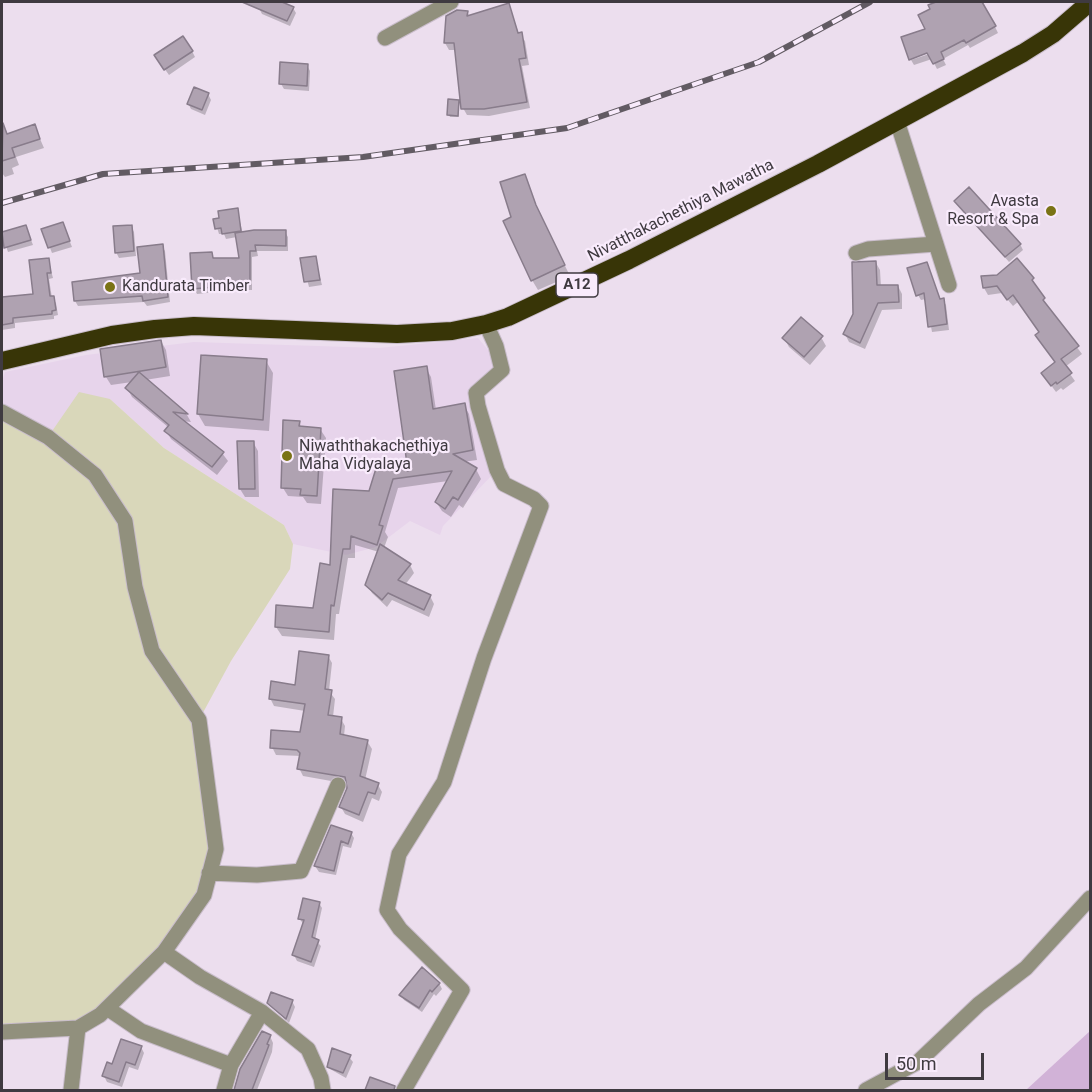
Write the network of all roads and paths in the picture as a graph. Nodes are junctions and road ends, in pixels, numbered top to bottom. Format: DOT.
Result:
graph roads {
  1 [pos="451,2"];
  2 [pos="1090,2"];
  3 [pos="385,38"];
  4 [pos="897,120"];
  5 [pos="936,244"];
  6 [pos="856,253"];
  7 [pos="949,285"];
  8 [pos="486,324"];
  9 [pos="2,361"];
  10 [pos="2,412"];
  11 [pos="338,785"];
  12 [pos="209,873"];
  13 [pos="1090,898"];
  14 [pos="164,952"];
  15 [pos="107,1008"];
  16 [pos="262,1012"];
  17 [pos="78,1028"];
  18 [pos="2,1032"];
  19 [pos="231,1065"];
  20 [pos="70,1090"];
  21 [pos="224,1090"];
  22 [pos="323,1090"];
  23 [pos="404,1090"];
  24 [pos="866,1090"];
  1 -- 3 [label="street"];
  2 -- 4 [label="highway, Nivatthakachethiya Mawatha / A12"];
  4 -- 5 [label="street"];
  4 -- 8 [label="highway, Nivatthakachethiya Mawatha / A12"];
  5 -- 6 [label="street"];
  5 -- 7 [label="street"];
  8 -- 9 [label="highway, Nivatthakachethiya Mawatha / A12"];
  8 -- 23 [label="street"];
  10 -- 12 [label="street"];
  11 -- 12 [label="street"];
  12 -- 14 [label="street"];
  13 -- 24 [label="street"];
  14 -- 15 [label="street"];
  14 -- 16 [label="street"];
  15 -- 17 [label="street"];
  15 -- 19 [label="street"];
  16 -- 19 [label="street"];
  16 -- 22 [label="street"];
  17 -- 18 [label="street"];
  17 -- 20 [label="street"];
  19 -- 21 [label="street"];
}
